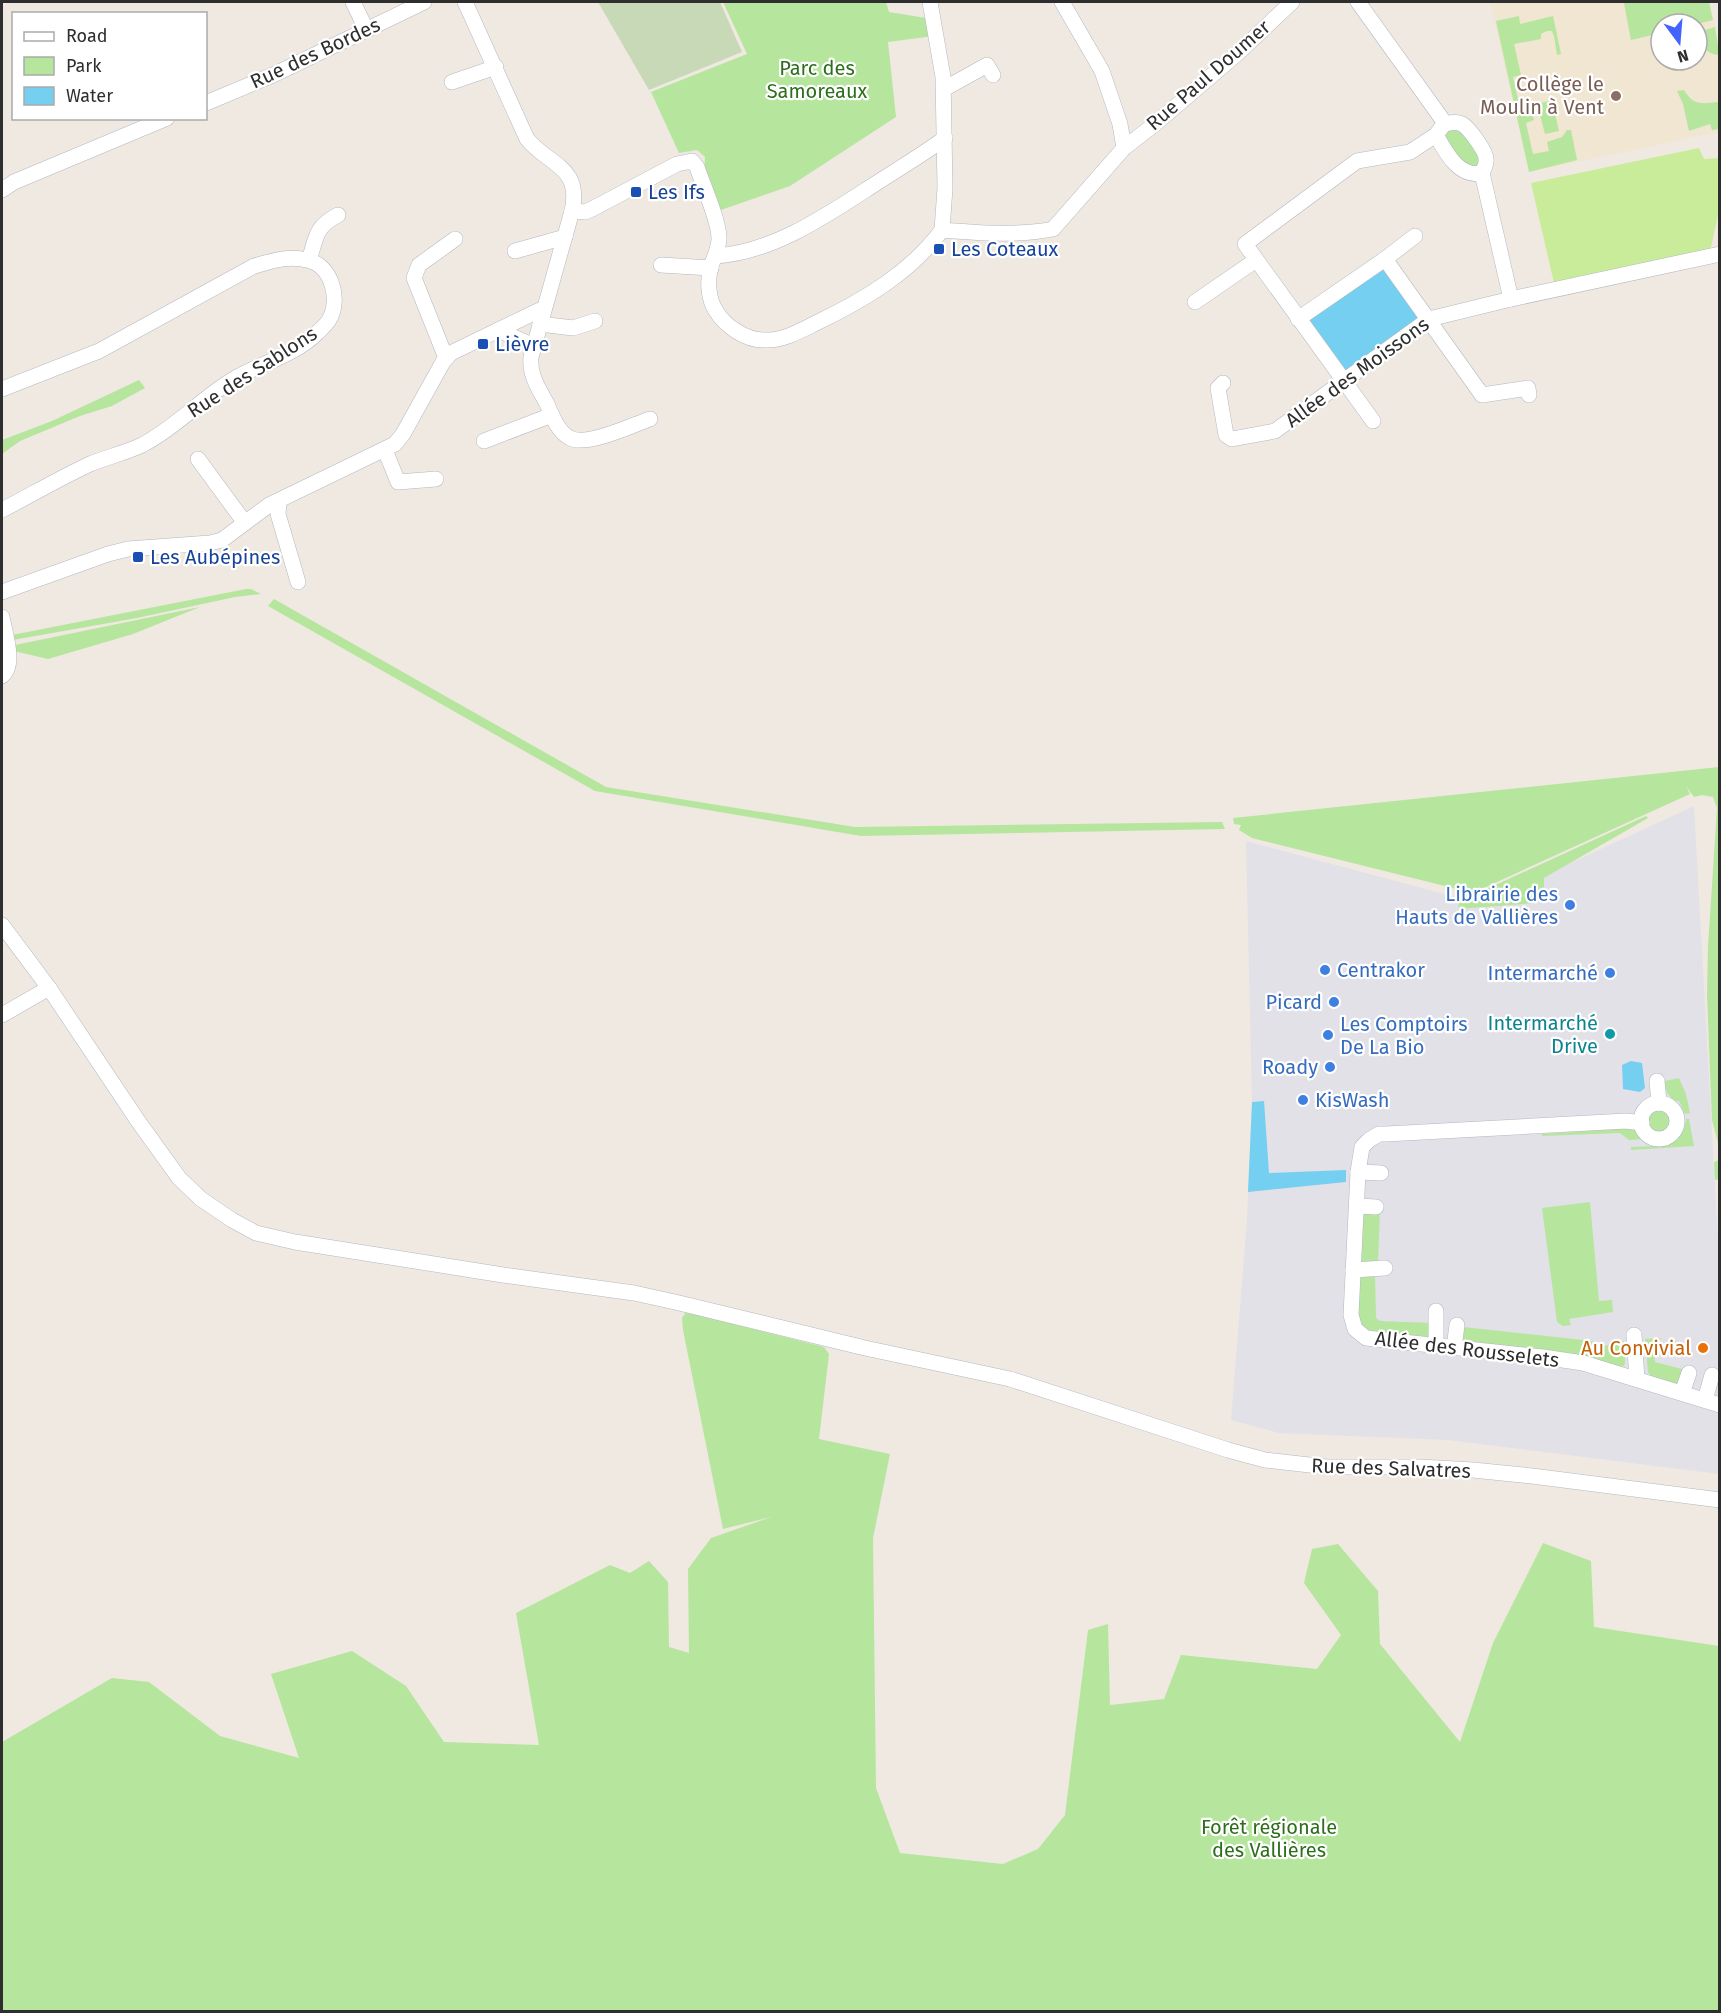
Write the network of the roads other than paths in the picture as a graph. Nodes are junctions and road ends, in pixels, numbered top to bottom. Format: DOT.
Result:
graph roads {
  1 [pos="353,2"];
  2 [pos="424,2"];
  3 [pos="465,2"];
  4 [pos="930,2"];
  5 [pos="1062,2"];
  6 [pos="1292,2"];
  7 [pos="1358,2"];
  8 [pos="366,29"];
  9 [pos="496,68"];
  10 [pos="993,75"];
  11 [pos="452,82"];
  12 [pos="944,89"];
  13 [pos="207,103"];
  14 [pos="162,120"];
  15 [pos="1441,126"];
  16 [pos="945,138"];
  17 [pos="1124,148"];
  18 [pos="1482,173"];
  19 [pos="2,190"];
  20 [pos="572,211"];
  21 [pos="338,215"];
  22 [pos="942,230"];
  23 [pos="1415,236"];
  24 [pos="565,237"];
  25 [pos="455,239"];
  26 [pos="514,251"];
  27 [pos="1719,254"];
  28 [pos="1384,259"];
  29 [pos="309,260"];
  30 [pos="1256,260"];
  31 [pos="713,262"];
  32 [pos="662,265"];
  33 [pos="1511,299"];
  34 [pos="1195,302"];
  35 [pos="544,308"];
  36 [pos="1298,319"];
  37 [pos="1428,319"];
  38 [pos="595,321"];
  39 [pos="540,324"];
  40 [pos="498,330"];
  41 [pos="534,346"];
  42 [pos="446,358"];
  43 [pos="1343,381"];
  44 [pos="1223,383"];
  45 [pos="2,389"];
  46 [pos="1529,395"];
  47 [pos="552,415"];
  48 [pos="650,419"];
  49 [pos="1373,421"];
  50 [pos="484,441"];
  51 [pos="385,450"];
  52 [pos="198,459"];
  53 [pos="436,479"];
  54 [pos="279,501"];
  55 [pos="2,510"];
  56 [pos="245,523"];
  57 [pos="298,582"];
  58 [pos="2,592"];
  59 [pos="2,617"];
  60 [pos="2,676"];
  61 [pos="2,925"];
  62 [pos="49,988"];
  63 [pos="2,1015"];
  64 [pos="1657,1081"];
  65 [pos="1659,1103"];
  66 [pos="1642,1123"];
  67 [pos="1359,1172"];
  68 [pos="1381,1173"];
  69 [pos="1358,1206"];
  70 [pos="1376,1207"];
  71 [pos="1385,1268"];
  72 [pos="1353,1270"];
  73 [pos="1437,1311"];
  74 [pos="1457,1325"];
  75 [pos="1634,1335"];
  76 [pos="1436,1346"];
  77 [pos="1454,1348"];
  78 [pos="1689,1373"];
  79 [pos="1712,1375"];
  80 [pos="1637,1379"];
  81 [pos="1682,1393"];
  82 [pos="1712,1403"];
  83 [pos="1719,1500"];
  1 -- 8 [label="street"];
  2 -- 8 [label="street, Rue des Bordes"];
  3 -- 9 [label="street"];
  4 -- 12 [label="street"];
  5 -- 17 [label="street"];
  6 -- 17 [label="street, Rue Paul Doumer"];
  7 -- 15 [label="street"];
  8 -- 13 [label="street, Rue des Bordes"];
  9 -- 11 [label="street"];
  9 -- 20 [label="street"];
  10 -- 12 [label="street"];
  12 -- 16 [label="street"];
  14 -- 19 [label="street"];
  15 -- 18 [label="street"];
  15 -- 18 [label="street"];
  15 -- 30 [label="street"];
  16 -- 22 [label="street"];
  16 -- 31 [label="street"];
  17 -- 22 [label="street, Rue Paul Doumer"];
  18 -- 33 [label="street"];
  20 -- 24 [label="street"];
  20 -- 31 [label="street"];
  21 -- 29 [label="street"];
  22 -- 31 [label="street"];
  23 -- 28 [label="street"];
  24 -- 26 [label="street"];
  24 -- 35 [label="street"];
  25 -- 42 [label="street"];
  27 -- 33 [label="street, Allée des Moissons"];
  28 -- 36 [label="street"];
  28 -- 37 [label="street"];
  29 -- 45 [label="street"];
  29 -- 55 [label="street, Rue des Sablons"];
  30 -- 34 [label="street"];
  30 -- 36 [label="street"];
  31 -- 32 [label="street"];
  33 -- 37 [label="street, Allée des Moissons"];
  35 -- 39 [label="street"];
  35 -- 40 [label="street"];
  36 -- 43 [label="street"];
  37 -- 43 [label="street, Allée des Moissons"];
  37 -- 46 [label="street"];
  38 -- 39 [label="street"];
  39 -- 41 [label="street"];
  40 -- 41 [label="street"];
  40 -- 42 [label="street"];
  41 -- 47 [label="street"];
  42 -- 51 [label="street"];
  43 -- 44 [label="street, Allée des Moissons"];
  43 -- 49 [label="street"];
  47 -- 48 [label="street"];
  47 -- 50 [label="street"];
  51 -- 53 [label="street"];
  51 -- 54 [label="street"];
  52 -- 56 [label="street"];
  54 -- 56 [label="street"];
  54 -- 57 [label="street"];
  56 -- 58 [label="street"];
  59 -- 60 [label="street"];
  61 -- 62 [label="street, Rue des Salvatres"];
  62 -- 63 [label="street"];
  62 -- 83 [label="street, Rue des Salvatres"];
  64 -- 65 [label="street"];
  65 -- 66 [label="street"];
  65 -- 66 [label="street"];
  66 -- 67 [label="street, Allée des Rousselets"];
  67 -- 68 [label="street"];
  67 -- 69 [label="street, Allée des Rousselets"];
  69 -- 70 [label="street"];
  69 -- 72 [label="street, Allée des Rousselets"];
  71 -- 72 [label="street"];
  72 -- 76 [label="street, Allée des Rousselets"];
  73 -- 76 [label="street"];
  74 -- 77 [label="street"];
  75 -- 80 [label="street"];
  76 -- 77 [label="street, Allée des Rousselets"];
  77 -- 80 [label="street, Allée des Rousselets"];
  78 -- 81 [label="street"];
  79 -- 82 [label="street"];
  80 -- 81 [label="street, Allée des Rousselets"];
  81 -- 82 [label="street, Allée des Rousselets"];
}
